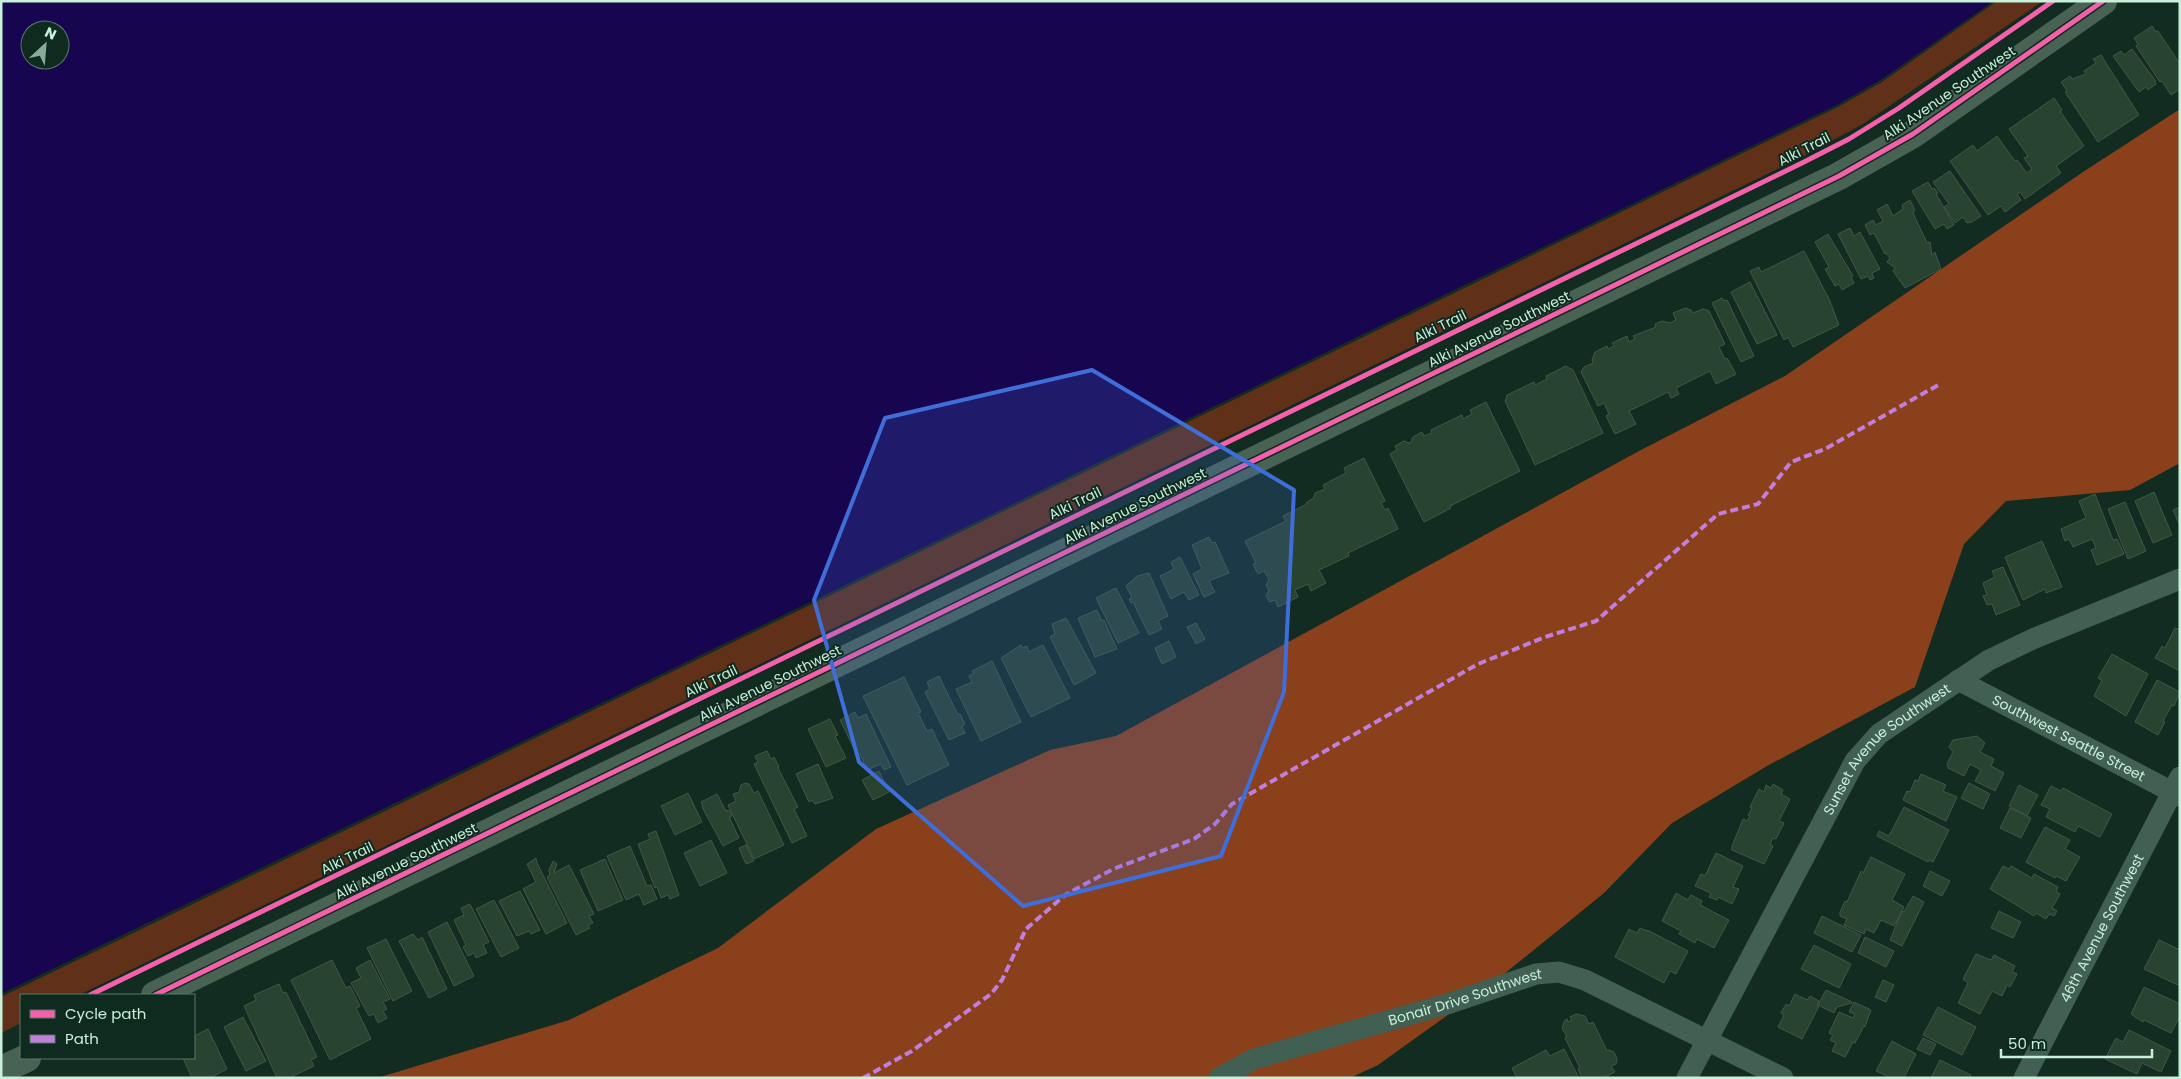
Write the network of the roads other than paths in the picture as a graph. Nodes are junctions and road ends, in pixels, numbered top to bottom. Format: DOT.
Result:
graph roads {
  1 [pos="2103,1"];
  2 [pos="2180,579"];
  3 [pos="1958,680"];
  4 [pos="2177,789"];
  5 [pos="157,994"];
  6 [pos="1707,1039"];
  7 [pos="25,1059"];
  8 [pos="1,1070"];
  9 [pos="1219,1078"];
  10 [pos="1687,1078"];
  11 [pos="1783,1078"];
  12 [pos="2024,1078"];
  1 -- 5 [label="main road, Alki Avenue Southwest"];
  2 -- 3 [label="street, Sunset Avenue Southwest"];
  3 -- 4 [label="street, Southwest Seattle Street"];
  3 -- 6 [label="street, Sunset Avenue Southwest"];
  4 -- 12 [label="street, 46th Avenue Southwest"];
  6 -- 9 [label="street, Bonair Drive Southwest"];
  6 -- 10 [label="street, Sunset Avenue Southwest"];
  6 -- 11 [label="street, Bonair Drive Southwest"];
  7 -- 8 [label="main road"];
}
